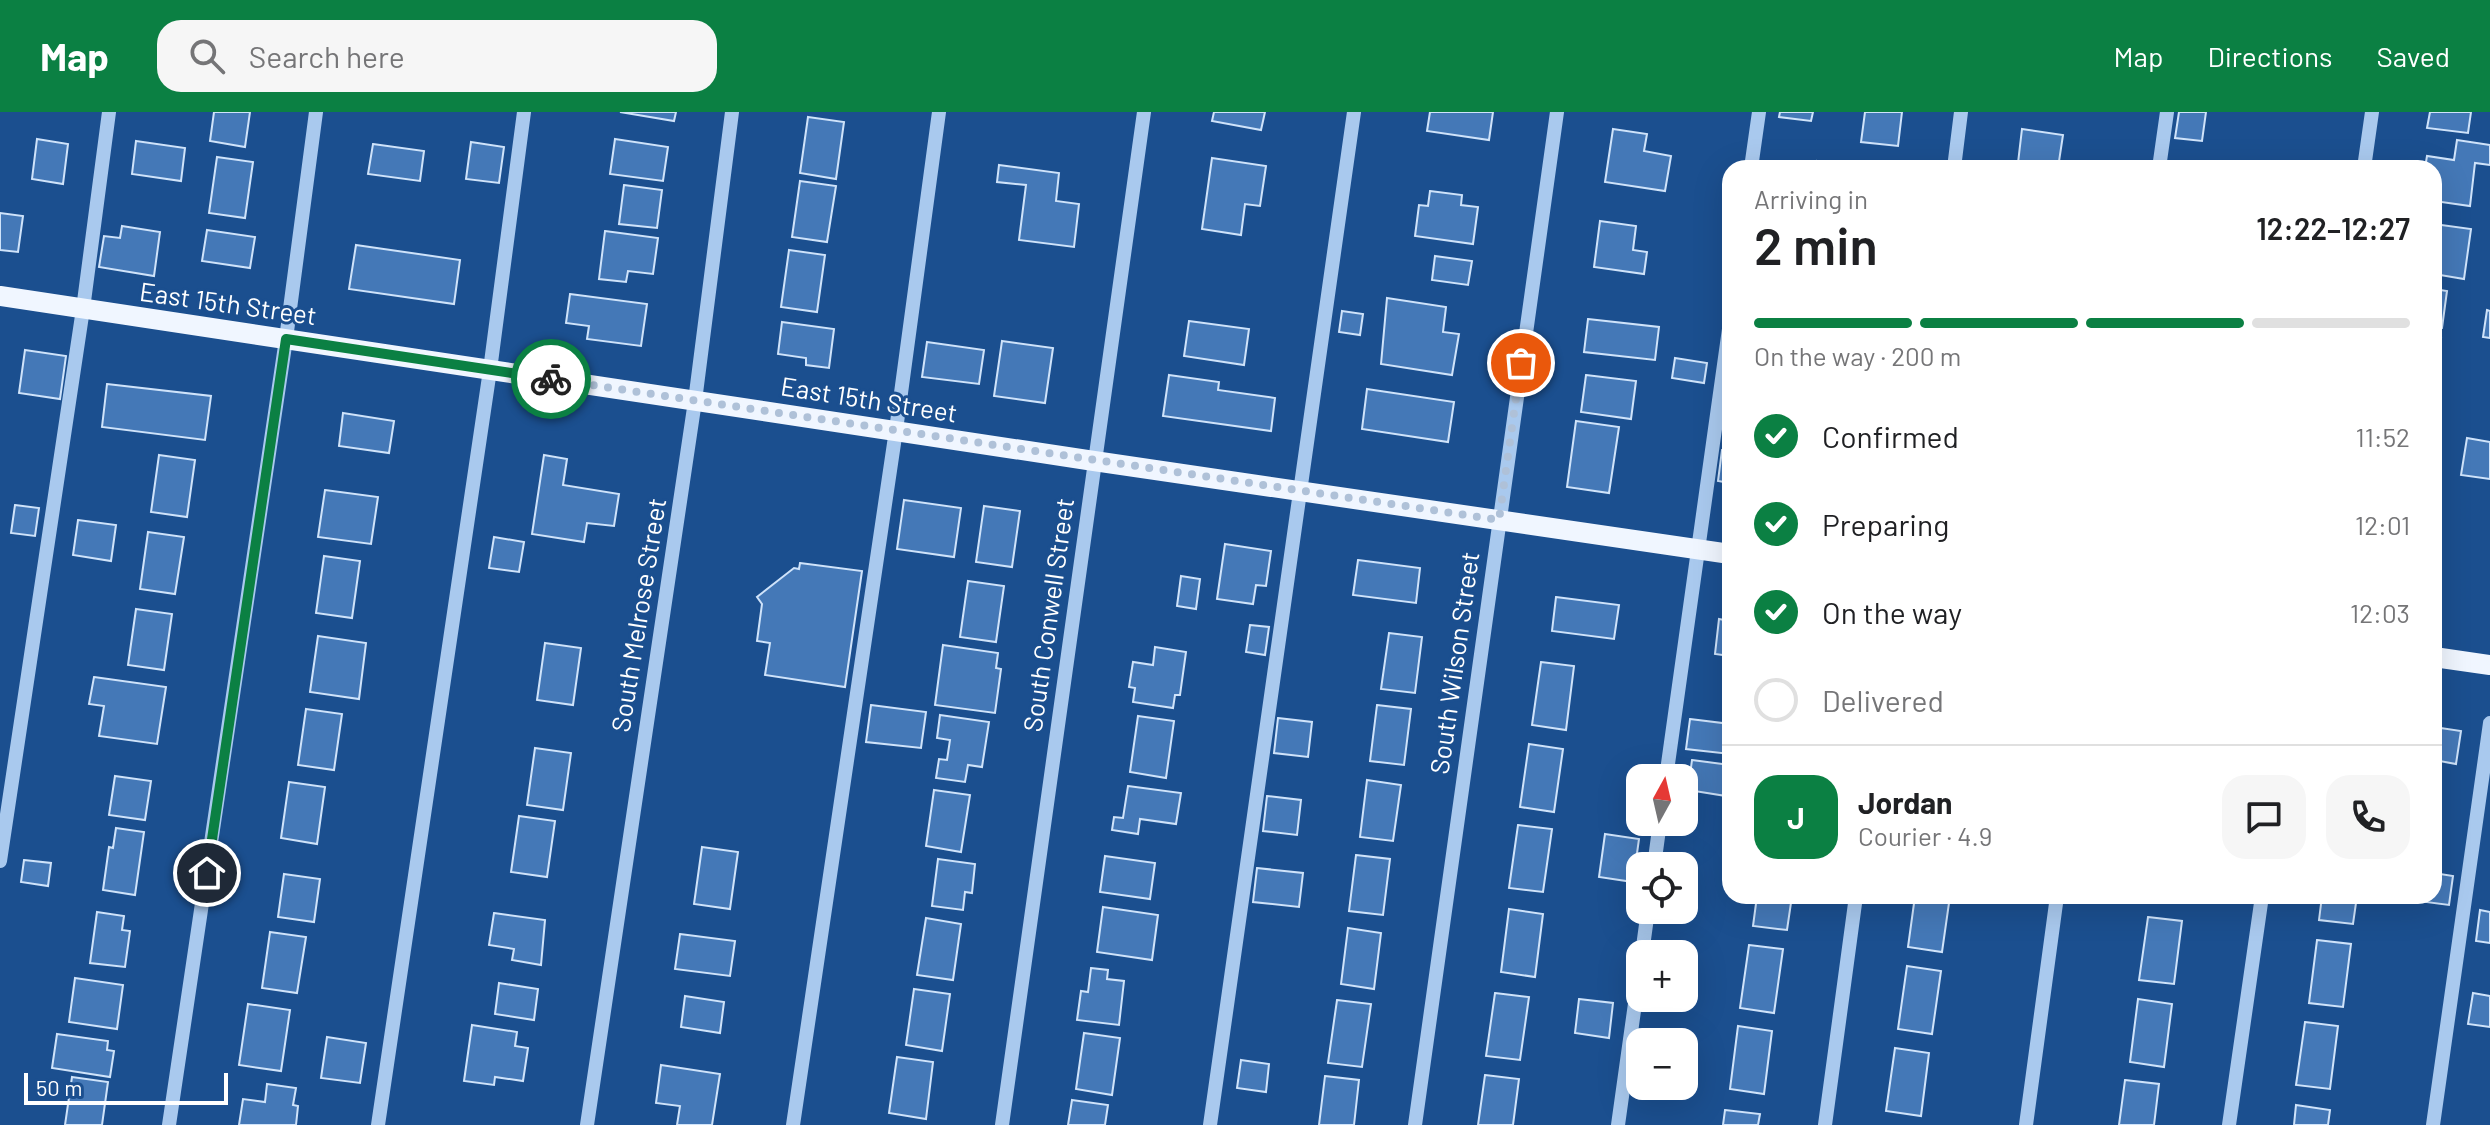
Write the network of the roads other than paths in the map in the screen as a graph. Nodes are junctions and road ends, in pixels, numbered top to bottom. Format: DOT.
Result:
graph roads {
  1 [pos="109,112"];
  2 [pos="316,112"];
  3 [pos="524,112"];
  4 [pos="732,112"];
  5 [pos="939,112"];
  6 [pos="1144,112"];
  7 [pos="1354,112"];
  8 [pos="1557,112"];
  9 [pos="1759,112"];
  10 [pos="1961,112"];
  11 [pos="2167,112"];
  12 [pos="2372,112"];
  13 [pos="1752,160"];
  14 [pos="1955,160"];
  15 [pos="2160,160"];
  16 [pos="2365,160"];
  17 [pos="0,296"];
  18 [pos="83,309"];
  19 [pos="286,339"];
  20 [pos="490,370"];
  21 [pos="1722,379"];
  22 [pos="695,401"];
  23 [pos="896,430"];
  24 [pos="1094,461"];
  25 [pos="1300,490"];
  26 [pos="1499,520"];
  27 [pos="1698,549"];
  28 [pos="1722,553"];
  29 [pos="2442,658"];
  30 [pos="2490,665"];
  31 [pos="2490,723"];
  32 [pos="1668,764"];
  33 [pos="0,861"];
  34 [pos="1855,904"];
  35 [pos="2056,904"];
  36 [pos="2261,904"];
  37 [pos="1634,1012"];
  38 [pos="169,1125"];
  39 [pos="378,1125"];
  40 [pos="587,1125"];
  41 [pos="793,1125"];
  42 [pos="1002,1125"];
  43 [pos="1210,1125"];
  44 [pos="1415,1125"];
  45 [pos="1618,1125"];
  46 [pos="1825,1125"];
  47 [pos="2026,1125"];
  48 [pos="2229,1125"];
  49 [pos="2433,1125"];
  1 -- 18 [label="street"];
  2 -- 19 [label="street"];
  3 -- 20 [label="street"];
  4 -- 22 [label="street, South Melrose Street"];
  5 -- 23 [label="street"];
  6 -- 24 [label="street, South Conwell Street"];
  7 -- 25 [label="street"];
  8 -- 26 [label="street, South Wilson Street"];
  9 -- 13 [label="street"];
  10 -- 14 [label="street"];
  11 -- 15 [label="street"];
  12 -- 16 [label="street"];
  17 -- 18 [label="main road, East 15th Street"];
  18 -- 19 [label="main road, East 15th Street"];
  18 -- 33 [label="street"];
  19 -- 20 [label="main road, East 15th Street"];
  19 -- 38 [label="street"];
  20 -- 22 [label="main road, East 15th Street"];
  20 -- 39 [label="street"];
  21 -- 27 [label="street"];
  22 -- 23 [label="main road, East 15th Street"];
  22 -- 40 [label="street, South Melrose Street"];
  23 -- 24 [label="main road, East 15th Street"];
  23 -- 41 [label="street"];
  24 -- 25 [label="main road, East 15th Street"];
  24 -- 42 [label="street, South Conwell Street"];
  25 -- 26 [label="main road, East 15th Street"];
  25 -- 43 [label="street"];
  26 -- 27 [label="main road, East 15th Street"];
  26 -- 44 [label="street, South Wilson Street"];
  27 -- 28 [label="main road, East 15th Street"];
  27 -- 32 [label="street"];
  29 -- 30 [label="main road"];
  31 -- 49 [label="street"];
  34 -- 46 [label="street"];
  35 -- 47 [label="street"];
  36 -- 48 [label="street"];
  37 -- 45 [label="street"];
}
